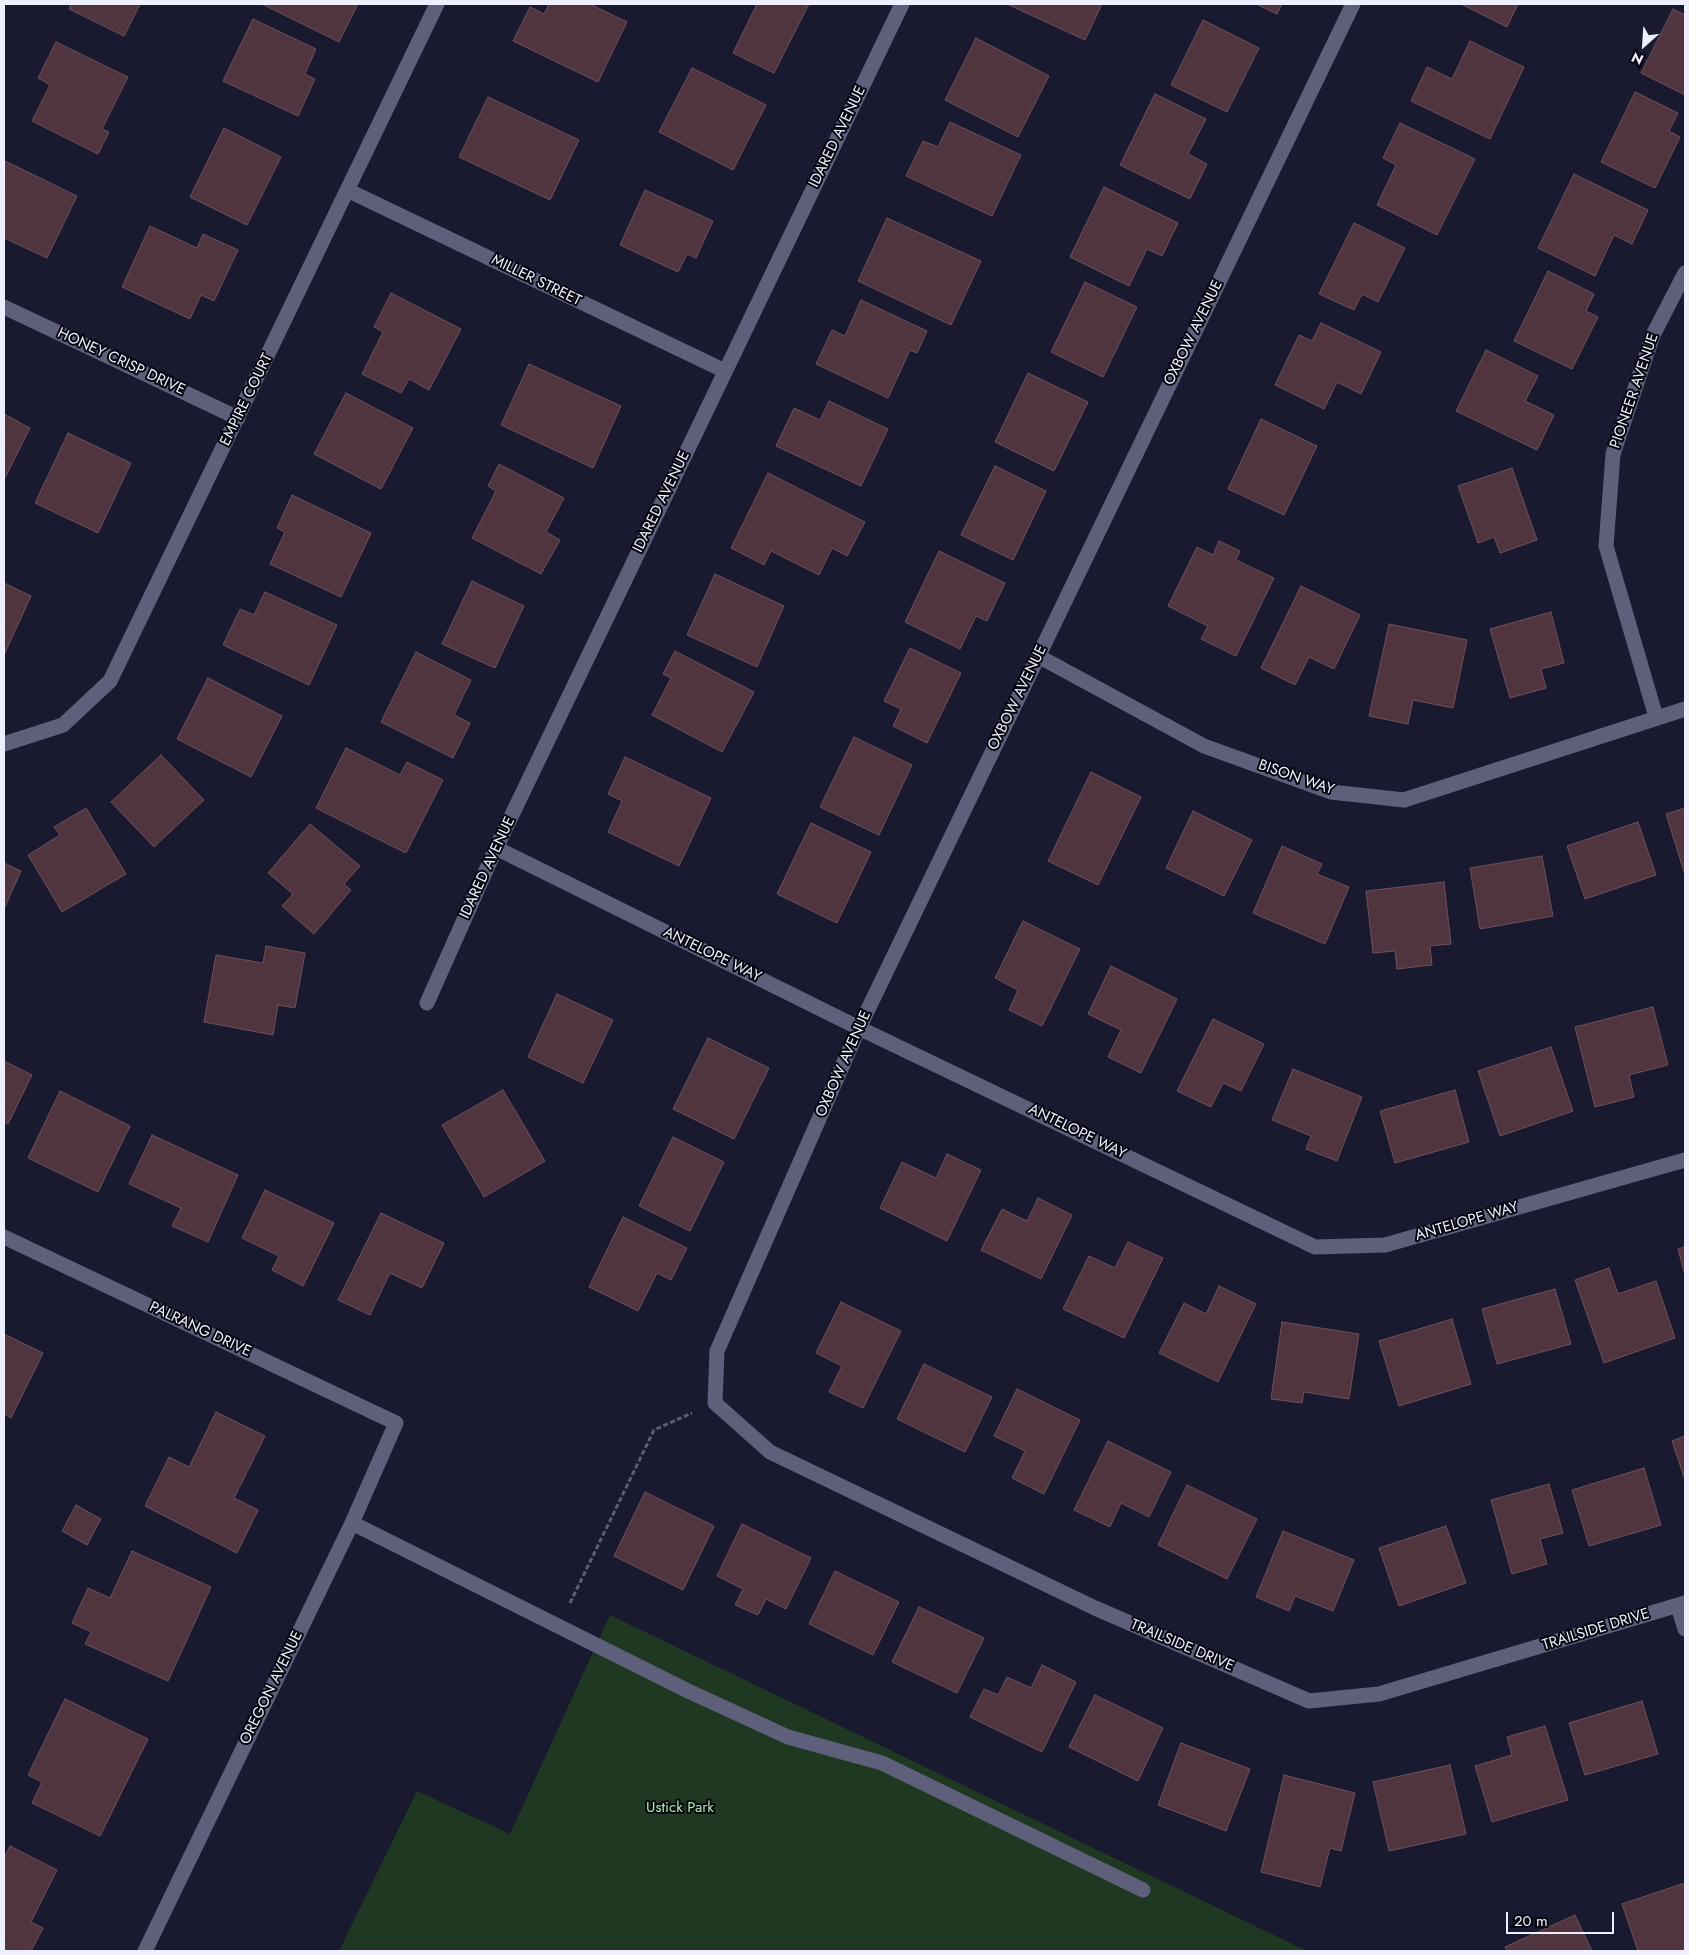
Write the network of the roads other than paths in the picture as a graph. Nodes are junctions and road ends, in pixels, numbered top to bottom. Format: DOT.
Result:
graph roads {
  1 [pos="437,4"];
  2 [pos="902,4"];
  3 [pos="1353,4"];
  4 [pos="347,190"];
  5 [pos="1685,273"];
  6 [pos="4,307"];
  7 [pos="725,371"];
  8 [pos="238,418"];
  9 [pos="1038,656"];
  10 [pos="1685,709"];
  11 [pos="1656,717"];
  12 [pos="4,744"];
  13 [pos="496,848"];
  14 [pos="427,1003"];
  15 [pos="859,1028"];
  16 [pos="1685,1160"];
  17 [pos="4,1237"];
  18 [pos="715,1403"];
  19 [pos="396,1423"];
  20 [pos="352,1523"];
  21 [pos="1682,1605"];
  22 [pos="1685,1629"];
  23 [pos="1143,1890"];
  24 [pos="145,1951"];
  1 -- 4 [label="street, EMPIRE COURT"];
  2 -- 7 [label="street, IDARED AVENUE"];
  3 -- 9 [label="street, OXBOW AVENUE"];
  4 -- 7 [label="street, MILLER STREET"];
  4 -- 8 [label="street, EMPIRE COURT"];
  5 -- 11 [label="street, PIONEER AVENUE"];
  6 -- 8 [label="street, HONEY CRISP DRIVE"];
  7 -- 13 [label="street, IDARED AVENUE"];
  8 -- 12 [label="street, EMPIRE COURT"];
  9 -- 11 [label="street, BISON WAY"];
  9 -- 15 [label="street, OXBOW AVENUE"];
  10 -- 11 [label="street, BISON WAY"];
  13 -- 14 [label="street, IDARED AVENUE"];
  13 -- 15 [label="street, ANTELOPE WAY"];
  15 -- 16 [label="street, ANTELOPE WAY"];
  15 -- 18 [label="street, OXBOW AVENUE"];
  17 -- 19 [label="street, PALRANG DRIVE"];
  18 -- 21 [label="street, TRAILSIDE DRIVE"];
  19 -- 20 [label="street, OREGON AVENUE"];
  20 -- 23 [label="street"];
  20 -- 24 [label="street, OREGON AVENUE"];
  21 -- 22 [label="street"];
}
